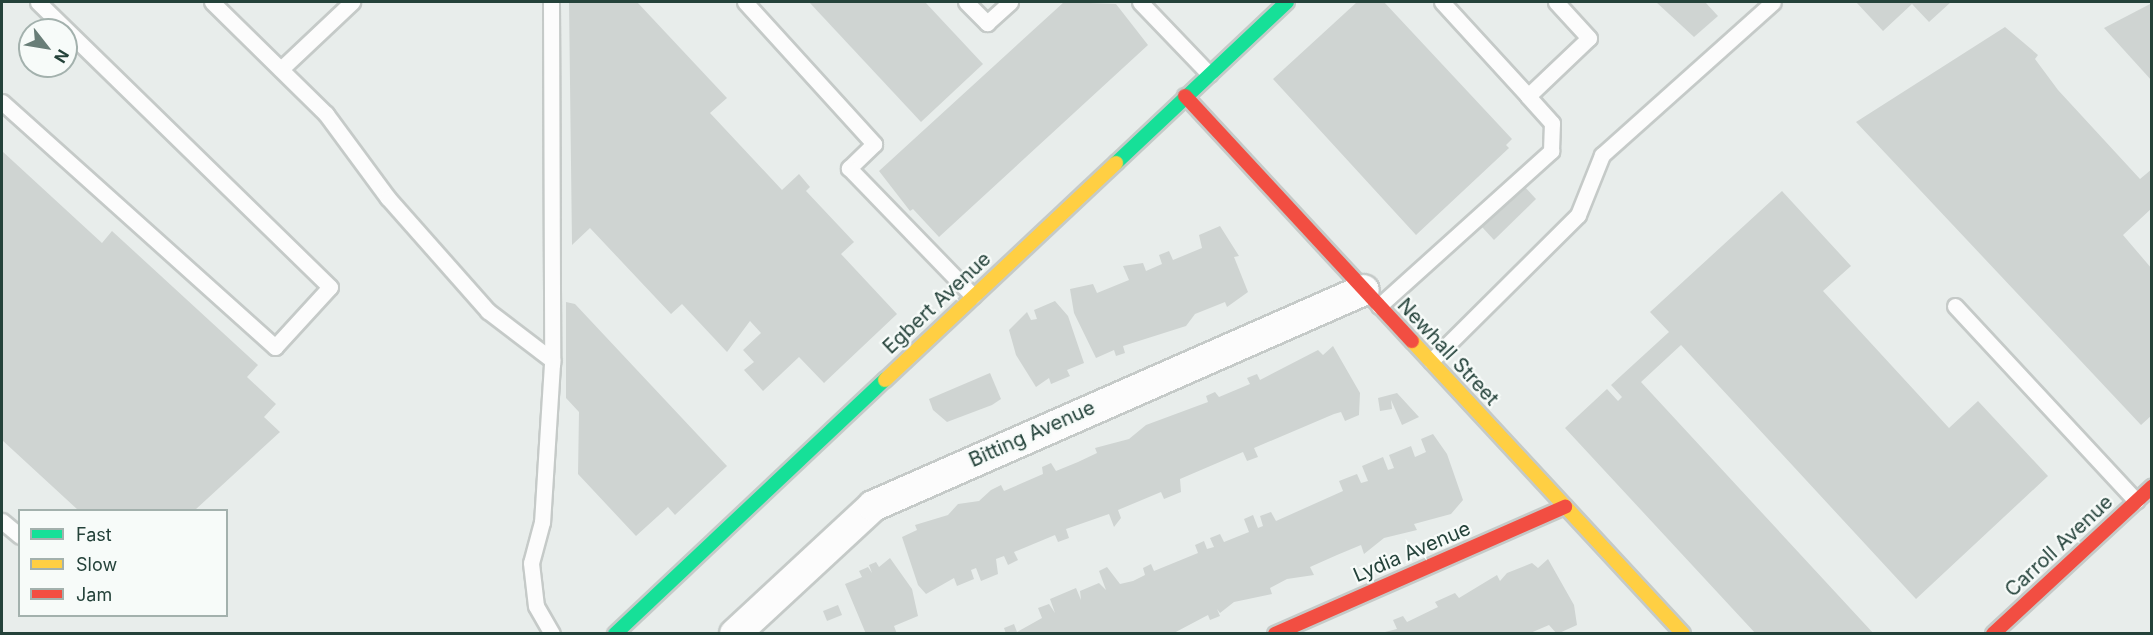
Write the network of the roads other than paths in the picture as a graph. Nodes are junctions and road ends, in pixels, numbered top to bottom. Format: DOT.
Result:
graph roads {
  1 [pos="38,2"];
  2 [pos="212,2"];
  3 [pos="352,2"];
  4 [pos="551,2"];
  5 [pos="745,2"];
  6 [pos="966,2"];
  7 [pos="1010,2"];
  8 [pos="1140,2"];
  9 [pos="1442,2"];
  10 [pos="1556,2"];
  11 [pos="1773,2"];
  12 [pos="1278,4"];
  13 [pos="281,69"];
  14 [pos="1209,74"];
  15 [pos="1185,96"];
  16 [pos="1528,96"];
  17 [pos="2,102"];
  18 [pos="972,296"];
  19 [pos="1372,298"];
  20 [pos="1955,306"];
  21 [pos="552,360"];
  22 [pos="1431,362"];
  23 [pos="2151,487"];
  24 [pos="2136,501"];
  25 [pos="1565,507"];
  26 [pos="2,521"];
  27 [pos="18,534"];
  28 [pos="552,633"];
  29 [pos="615,633"];
  30 [pos="735,633"];
  31 [pos="1275,633"];
  32 [pos="1683,633"];
  33 [pos="1993,633"];
  1 -- 17 [label="lane"];
  2 -- 13 [label="lane"];
  3 -- 13 [label="lane"];
  4 -- 21 [label="lane"];
  5 -- 18 [label="lane"];
  6 -- 7 [label="lane"];
  8 -- 14 [label="lane"];
  9 -- 16 [label="lane"];
  10 -- 16 [label="lane"];
  11 -- 22 [label="lane"];
  12 -- 14 [label="street, Egbert Avenue"];
  13 -- 21 [label="lane"];
  14 -- 15 [label="street, Egbert Avenue"];
  15 -- 18 [label="street, Egbert Avenue"];
  15 -- 19 [label="street, Newhall Street"];
  16 -- 19 [label="lane"];
  18 -- 29 [label="street, Egbert Avenue"];
  19 -- 22 [label="street, Newhall Street"];
  19 -- 30 [label="street, Bitting Avenue"];
  20 -- 24 [label="lane"];
  21 -- 28 [label="lane"];
  22 -- 25 [label="street, Newhall Street"];
  23 -- 24 [label="street, Carroll Avenue"];
  24 -- 33 [label="street, Carroll Avenue"];
  25 -- 31 [label="street, Lydia Avenue"];
  25 -- 32 [label="street, Newhall Street"];
  26 -- 27 [label="lane"];
}
